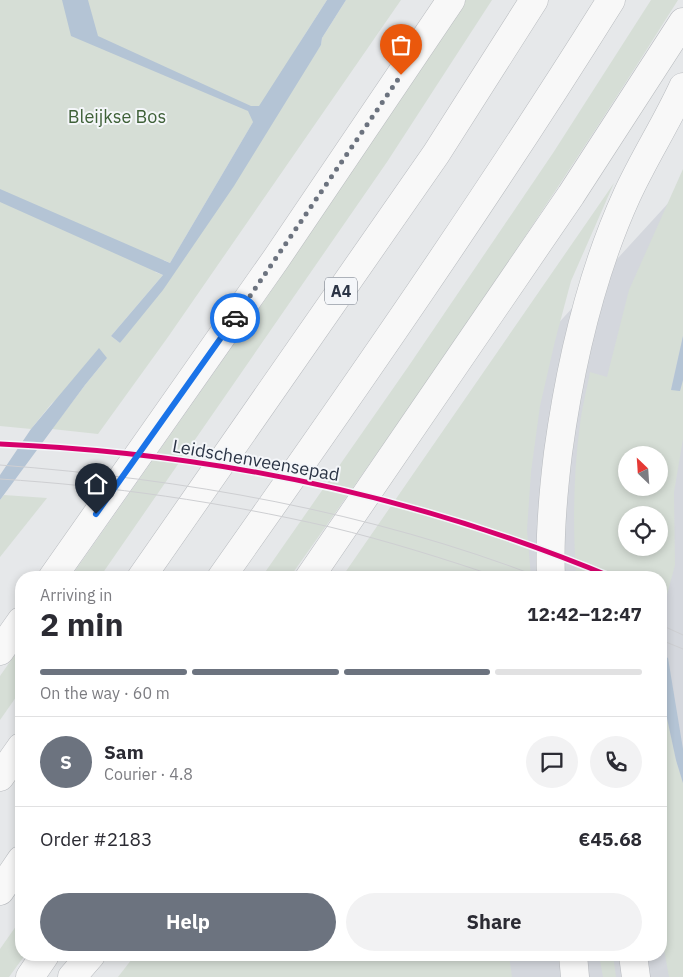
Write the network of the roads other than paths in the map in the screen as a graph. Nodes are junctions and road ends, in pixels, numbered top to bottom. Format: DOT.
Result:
graph roads {
  1 [pos="451,0"];
  2 [pos="534,0"];
  3 [pos="611,0"];
  4 [pos="683,22"];
  5 [pos="683,87"];
  6 [pos="57,571"];
  7 [pos="146,571"];
  8 [pos="226,571"];
  9 [pos="314,571"];
  10 [pos="551,571"];
  11 [pos="15,630"];
  12 [pos="0,651"];
  13 [pos="15,756"];
  14 [pos="0,777"];
  15 [pos="15,869"];
  16 [pos="0,890"];
  17 [pos="41,961"];
  18 [pos="86,961"];
  19 [pos="574,961"];
  20 [pos="634,961"];
  21 [pos="30,977"];
  22 [pos="72,977"];
  23 [pos="575,977"];
  24 [pos="636,977"];
  1 -- 6 [label="highway"];
  2 -- 7 [label="highway, A4"];
  3 -- 8 [label="highway"];
  4 -- 9 [label="highway"];
  5 -- 10 [label="highway"];
  11 -- 12 [label="highway"];
  13 -- 14 [label="highway"];
  15 -- 16 [label="highway"];
  17 -- 21 [label="highway"];
  18 -- 22 [label="highway"];
  19 -- 23 [label="highway"];
  20 -- 24 [label="highway"];
}
